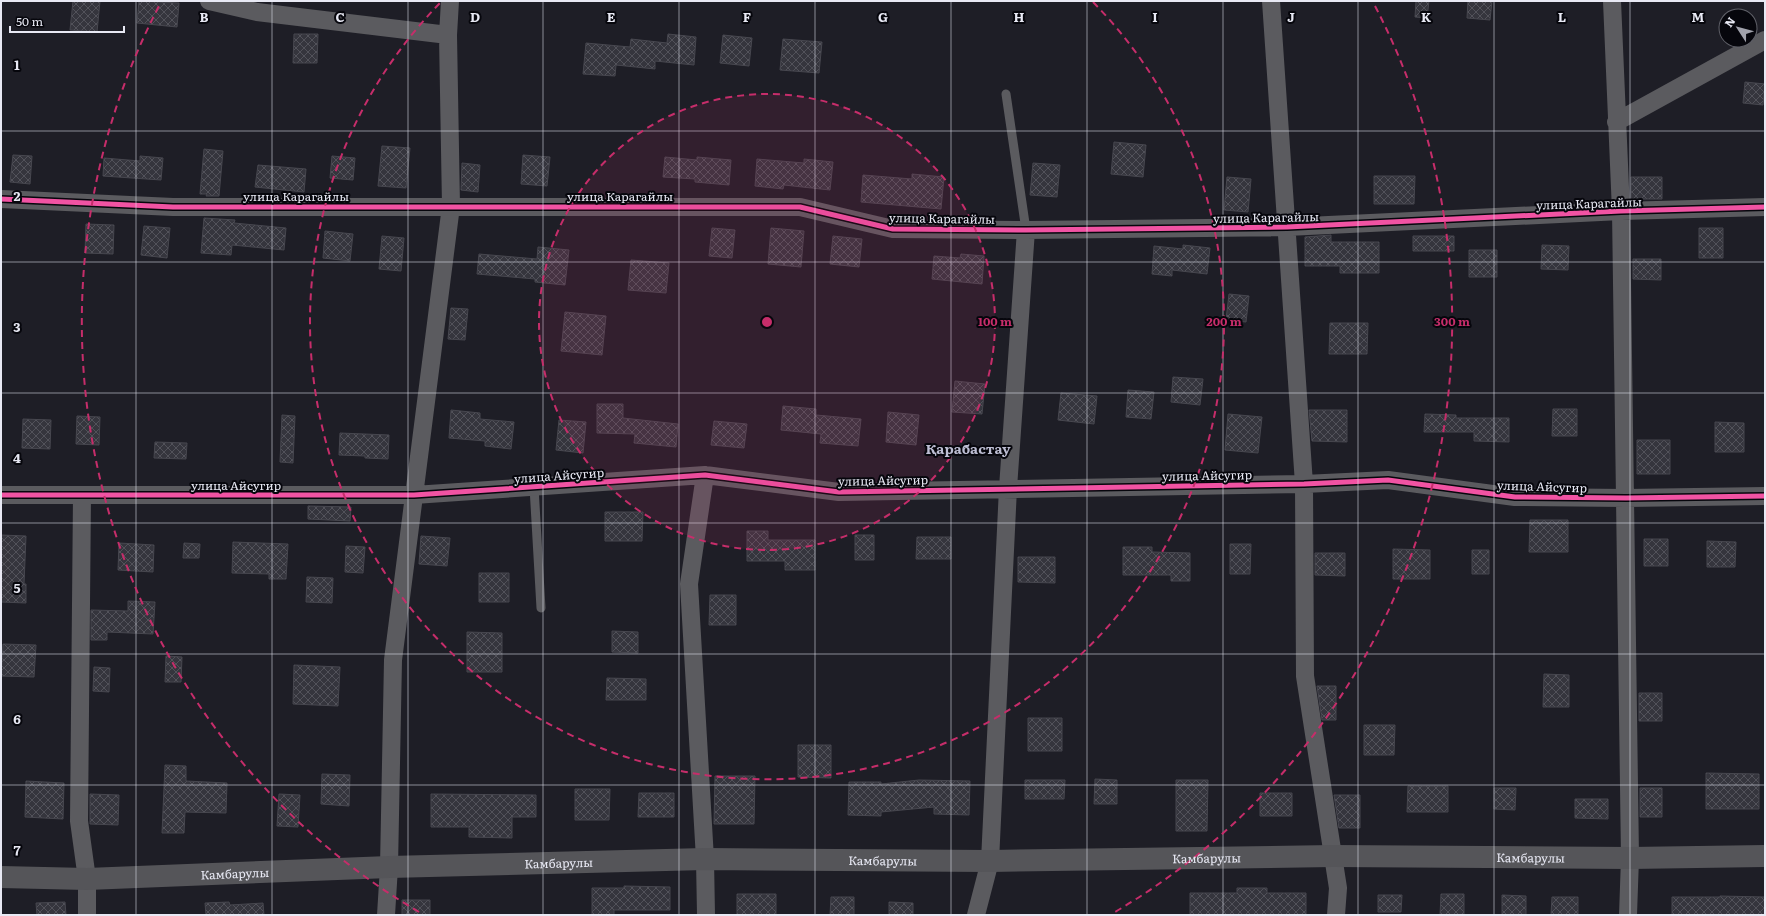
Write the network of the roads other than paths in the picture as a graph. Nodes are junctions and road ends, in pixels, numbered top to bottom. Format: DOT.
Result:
graph roads {
  1 [pos="209,1"];
  2 [pos="450,1"];
  3 [pos="1271,1"];
  4 [pos="1612,1"];
  5 [pos="448,35"];
  6 [pos="1765,40"];
  7 [pos="1006,94"];
  8 [pos="1616,122"];
  9 [pos="1,199"];
  10 [pos="451,206"];
  11 [pos="1765,207"];
  12 [pos="1621,211"];
  13 [pos="1287,227"];
  14 [pos="1026,230"];
  15 [pos="705,475"];
  16 [pos="1304,484"];
  17 [pos="534,487"];
  18 [pos="1008,488"];
  19 [pos="1,495"];
  20 [pos="82,495"];
  21 [pos="414,495"];
  22 [pos="1765,496"];
  23 [pos="1626,498"];
  24 [pos="541,608"];
  25 [pos="1333,856"];
  26 [pos="1765,856"];
  27 [pos="1630,858"];
  28 [pos="705,859"];
  29 [pos="990,861"];
  30 [pos="389,867"];
  31 [pos="1,877"];
  32 [pos="87,879"];
  33 [pos="87,915"];
  34 [pos="386,915"];
  35 [pos="706,915"];
  36 [pos="976,915"];
  37 [pos="1336,915"];
  38 [pos="1628,915"];
  1 -- 5 [label="street"];
  2 -- 5 [label="street"];
  3 -- 13 [label="street"];
  4 -- 8 [label="street"];
  5 -- 10 [label="street"];
  6 -- 8 [label="street"];
  7 -- 14 [label="lane"];
  8 -- 12 [label="street"];
  9 -- 10 [label="street, улица Карагайлы"];
  10 -- 14 [label="street, улица Карагайлы"];
  10 -- 21 [label="street"];
  11 -- 12 [label="street, улица Карагайлы"];
  12 -- 13 [label="street, улица Карагайлы"];
  12 -- 23 [label="street"];
  13 -- 14 [label="street, улица Карагайлы"];
  13 -- 16 [label="street"];
  14 -- 18 [label="street"];
  15 -- 17 [label="street, улица Айсугир"];
  15 -- 18 [label="street, улица Айсугир"];
  15 -- 28 [label="street"];
  16 -- 18 [label="street, улица Айсугир"];
  16 -- 23 [label="street, улица Айсугир"];
  16 -- 25 [label="street"];
  17 -- 21 [label="street, улица Айсугир"];
  17 -- 24 [label="lane"];
  18 -- 29 [label="street"];
  19 -- 20 [label="street, улица Айсугир"];
  20 -- 21 [label="street, улица Айсугир"];
  20 -- 32 [label="street"];
  21 -- 30 [label="street"];
  22 -- 23 [label="street, улица Айсугир"];
  23 -- 27 [label="street"];
  25 -- 27 [label="street, Камбарулы"];
  25 -- 29 [label="street, Камбарулы"];
  25 -- 37 [label="street"];
  26 -- 27 [label="street, Камбарулы"];
  27 -- 38 [label="street"];
  28 -- 29 [label="street, Камбарулы"];
  28 -- 30 [label="street, Камбарулы"];
  28 -- 35 [label="street"];
  29 -- 36 [label="street"];
  30 -- 32 [label="street, Камбарулы"];
  30 -- 34 [label="street"];
  31 -- 32 [label="street, Камбарулы"];
  32 -- 33 [label="street"];
}
